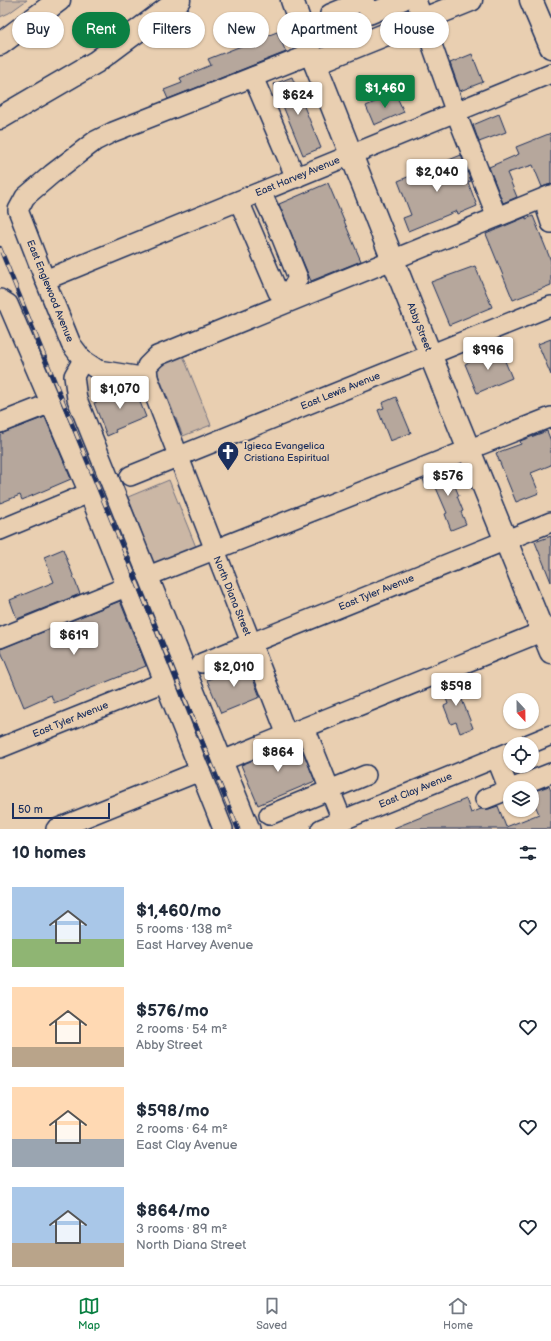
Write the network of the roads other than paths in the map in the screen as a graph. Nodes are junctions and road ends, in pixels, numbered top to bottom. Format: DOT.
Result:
graph roads {
  1 [pos="59,0"];
  2 [pos="156,0"];
  3 [pos="179,0"];
  4 [pos="292,0"];
  5 [pos="364,0"];
  6 [pos="403,0"];
  7 [pos="531,0"];
  8 [pos="467,1"];
  9 [pos="420,10"];
  10 [pos="335,12"];
  11 [pos="0,44"];
  12 [pos="551,47"];
  13 [pos="313,58"];
  14 [pos="551,73"];
  15 [pos="253,77"];
  16 [pos="456,113"];
  17 [pos="0,117"];
  18 [pos="351,156"];
  19 [pos="296,178"];
  20 [pos="261,192"];
  21 [pos="239,201"];
  22 [pos="548,208"];
  23 [pos="497,217"];
  24 [pos="393,260"];
  25 [pos="45,280"];
  26 [pos="0,300"];
  27 [pos="551,306"];
  28 [pos="430,354"];
  29 [pos="83,360"];
  30 [pos="148,378"];
  31 [pos="51,403"];
  32 [pos="551,417"];
  33 [pos="0,423"];
  34 [pos="468,449"];
  35 [pos="179,456"];
  36 [pos="130,476"];
  37 [pos="89,493"];
  38 [pos="551,522"];
  39 [pos="0,530"];
  40 [pos="506,540"];
  41 [pos="214,550"];
  42 [pos="148,576"];
  43 [pos="126,587"];
  44 [pos="547,630"];
  45 [pos="0,638"];
  46 [pos="251,643"];
  47 [pos="551,652"];
  48 [pos="202,664"];
  49 [pos="164,682"];
  50 [pos="305,728"];
  51 [pos="287,735"];
  52 [pos="551,735"];
  53 [pos="539,740"];
  54 [pos="0,748"];
  55 [pos="503,754"];
  56 [pos="222,761"];
  57 [pos="200,771"];
  58 [pos="551,772"];
  59 [pos="366,775"];
  60 [pos="530,781"];
  61 [pos="330,790"];
  62 [pos="503,792"];
  63 [pos="485,799"];
  64 [pos="269,815"];
  65 [pos="342,820"];
  66 [pos="56,829"];
  67 [pos="223,829"];
  68 [pos="250,829"];
  69 [pos="321,829"];
  1 -- 11 [label="main road"];
  2 -- 17 [label="main road"];
  3 -- 17 [label="main road"];
  4 -- 13 [label="main road, Abby Street"];
  5 -- 6 [label="street"];
  5 -- 10 [label="street"];
  7 -- 12 [label="main road"];
  8 -- 9 [label="main road"];
  9 -- 13 [label="main road"];
  9 -- 16 [label="street"];
  13 -- 15 [label="street"];
  13 -- 18 [label="main road, Abby Street"];
  14 -- 16 [label="street, East Harvey Avenue"];
  15 -- 19 [label="street"];
  15 -- 25 [label="street, East Englewood Avenue"];
  16 -- 18 [label="street, East Harvey Avenue"];
  16 -- 23 [label="street"];
  18 -- 19 [label="street, East Harvey Avenue"];
  18 -- 24 [label="main road, Abby Street"];
  19 -- 20 [label="street, East Harvey Avenue"];
  20 -- 21 [label="street, East Harvey Avenue"];
  20 -- 21 [label="street"];
  21 -- 25 [label="street, East Harvey Avenue"];
  22 -- 23 [label="street"];
  23 -- 24 [label="street"];
  24 -- 28 [label="main road, Abby Street"];
  24 -- 30 [label="street"];
  25 -- 29 [label="street, East Englewood Avenue"];
  26 -- 31 [label="street"];
  27 -- 28 [label="street, East Lewis Avenue"];
  28 -- 34 [label="main road, Abby Street"];
  28 -- 35 [label="street, East Lewis Avenue"];
  29 -- 30 [label="street, East Englewood Avenue"];
  29 -- 42 [label="street"];
  30 -- 35 [label="street"];
  31 -- 33 [label="street"];
  31 -- 37 [label="street"];
  32 -- 34 [label="street"];
  34 -- 40 [label="main road, Abby Street"];
  34 -- 41 [label="street"];
  35 -- 36 [label="street, East Lewis Avenue"];
  35 -- 41 [label="street, North Diana Street"];
  37 -- 39 [label="street"];
  37 -- 43 [label="street"];
  38 -- 40 [label="street, East Tyler Avenue"];
  40 -- 44 [label="main road, Abby Street"];
  40 -- 46 [label="street, East Tyler Avenue"];
  41 -- 42 [label="street"];
  41 -- 46 [label="street, North Diana Street"];
  42 -- 56 [label="street"];
  43 -- 45 [label="street"];
  43 -- 49 [label="street"];
  44 -- 47 [label="main road, Abby Street"];
  44 -- 50 [label="street"];
  46 -- 48 [label="street, East Tyler Avenue"];
  46 -- 51 [label="street, North Diana Street"];
  49 -- 54 [label="street, East Tyler Avenue"];
  49 -- 57 [label="street"];
  50 -- 51 [label="street"];
  50 -- 61 [label="street"];
  51 -- 56 [label="street"];
  52 -- 53 [label="street"];
  55 -- 65 [label="street, East Clay Avenue"];
  56 -- 68 [label="street"];
  57 -- 66 [label="street"];
  57 -- 67 [label="street"];
  58 -- 60 [label="street"];
  59 -- 61 [label="street"];
  61 -- 64 [label="street"];
  61 -- 65 [label="street"];
  62 -- 63 [label="street"];
  65 -- 69 [label="street, East Clay Avenue"];
}
